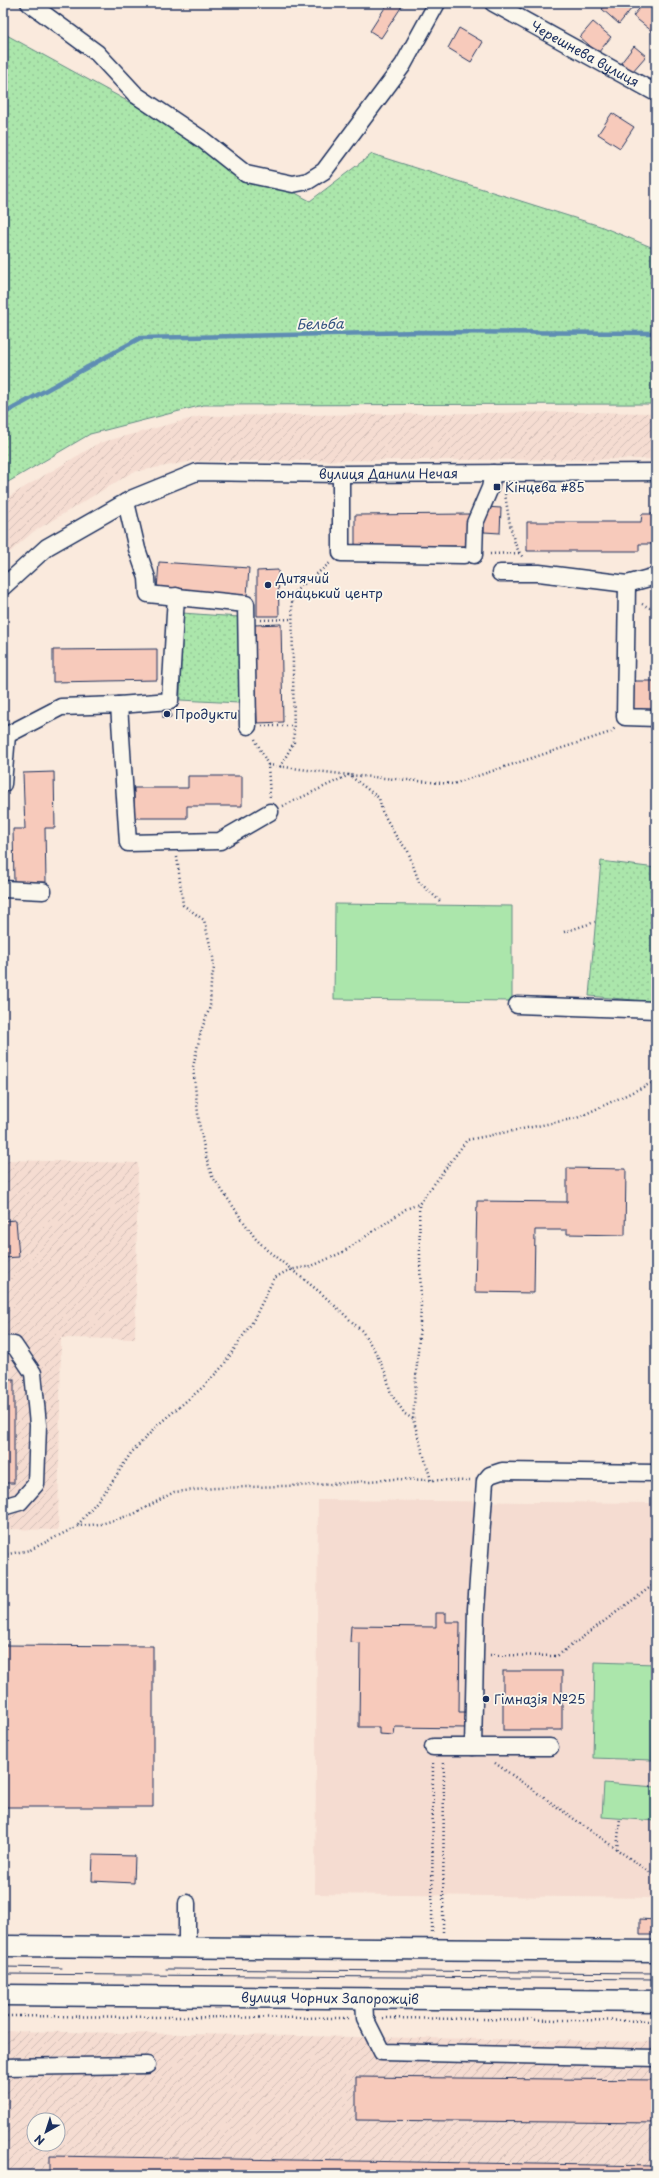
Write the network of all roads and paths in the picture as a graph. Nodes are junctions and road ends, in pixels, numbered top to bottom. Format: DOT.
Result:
graph roads {
  1 [pos="29,3"];
  2 [pos="436,3"];
  3 [pos="493,3"];
  4 [pos="656,93"];
  5 [pos="656,472"];
  6 [pos="498,473"];
  7 [pos="341,474"];
  8 [pos="126,502"];
  9 [pos="519,553"];
  10 [pos="341,554"];
  11 [pos="469,555"];
  12 [pos="500,573"];
  13 [pos="539,573"];
  14 [pos="656,576"];
  15 [pos="627,584"];
  16 [pos="3,587"];
  17 [pos="176,596"];
  18 [pos="293,620"];
  19 [pos="246,621"];
  20 [pos="119,705"];
  21 [pos="656,718"];
  22 [pos="248,726"];
  23 [pos="294,726"];
  24 [pos="611,732"];
  25 [pos="5,735"];
  26 [pos="268,765"];
  27 [pos="280,767"];
  28 [pos="349,775"];
  29 [pos="3,784"];
  30 [pos="270,812"];
  31 [pos="175,842"];
  32 [pos="3,889"];
  33 [pos="43,891"];
  34 [pos="440,902"];
  35 [pos="595,922"];
  36 [pos="564,932"];
  37 [pos="517,1005"];
  38 [pos="656,1010"];
  39 [pos="656,1081"];
  40 [pos="419,1204"];
  41 [pos="3,1344"];
  42 [pos="413,1418"];
  43 [pos="656,1473"];
  44 [pos="430,1480"];
  45 [pos="485,1481"];
  46 [pos="3,1507"];
  47 [pos="78,1526"];
  48 [pos="3,1556"];
  49 [pos="656,1583"];
  50 [pos="475,1655"];
  51 [pos="438,1747"];
  52 [pos="473,1747"];
  53 [pos="550,1747"];
  54 [pos="620,1818"];
  55 [pos="617,1850"];
  56 [pos="656,1877"];
  57 [pos="187,1903"];
  58 [pos="3,1946"];
  59 [pos="186,1946"];
  60 [pos="438,1948"];
  61 [pos="656,1951"];
  62 [pos="3,1995"];
  63 [pos="656,2001"];
  64 [pos="365,2008"];
  65 [pos="3,2016"];
  66 [pos="656,2021"];
  67 [pos="656,2058"];
  68 [pos="146,2065"];
  69 [pos="3,2067"];
  1 -- 2 [label="street"];
  3 -- 4 [label="street, Черешнева вулиця"];
  5 -- 6 [label="street, вулиця Данили Нечая"];
  6 -- 7 [label="street, вулиця Данили Нечая"];
  6 -- 9 [label="path"];
  6 -- 11 [label="street"];
  7 -- 8 [label="street, вулиця Данили Нечая"];
  7 -- 10 [label="street"];
  8 -- 16 [label="street, вулиця Данили Нечая"];
  8 -- 17 [label="street"];
  9 -- 11 [label="path"];
  9 -- 13 [label="path"];
  10 -- 11 [label="street"];
  10 -- 18 [label="path"];
  12 -- 13 [label="street"];
  13 -- 15 [label="street"];
  14 -- 15 [label="street"];
  15 -- 21 [label="street"];
  17 -- 19 [label="street"];
  17 -- 20 [label="street"];
  18 -- 19 [label="path"];
  18 -- 23 [label="path"];
  19 -- 22 [label="street"];
  20 -- 25 [label="street"];
  20 -- 31 [label="street"];
  22 -- 23 [label="path"];
  22 -- 26 [label="path"];
  23 -- 27 [label="path"];
  24 -- 28 [label="path"];
  25 -- 29 [label="street"];
  26 -- 27 [label="path"];
  26 -- 30 [label="path"];
  27 -- 28 [label="path"];
  28 -- 30 [label="path"];
  28 -- 34 [label="path"];
  30 -- 31 [label="street"];
  31 -- 42 [label="path"];
  32 -- 33 [label="street"];
  35 -- 36 [label="path"];
  37 -- 38 [label="street"];
  39 -- 40 [label="path"];
  40 -- 42 [label="path"];
  40 -- 47 [label="path"];
  41 -- 46 [label="street"];
  42 -- 44 [label="path"];
  43 -- 45 [label="street"];
  44 -- 45 [label="path"];
  44 -- 47 [label="path"];
  45 -- 50 [label="street"];
  47 -- 48 [label="path"];
  49 -- 50 [label="path"];
  50 -- 52 [label="street"];
  51 -- 52 [label="street"];
  51 -- 60 [label="path"];
  51 -- 60 [label="path"];
  52 -- 53 [label="street"];
  52 -- 55 [label="path"];
  54 -- 55 [label="path"];
  55 -- 56 [label="path"];
  57 -- 59 [label="street"];
  58 -- 59 [label="main road"];
  59 -- 60 [label="main road"];
  60 -- 61 [label="main road"];
  62 -- 64 [label="main road, вулиця Чорних Запорожців"];
  63 -- 64 [label="main road, вулиця Чорних Запорожців"];
  64 -- 65 [label="path"];
  64 -- 66 [label="path"];
  64 -- 67 [label="street"];
  68 -- 69 [label="street"];
}
